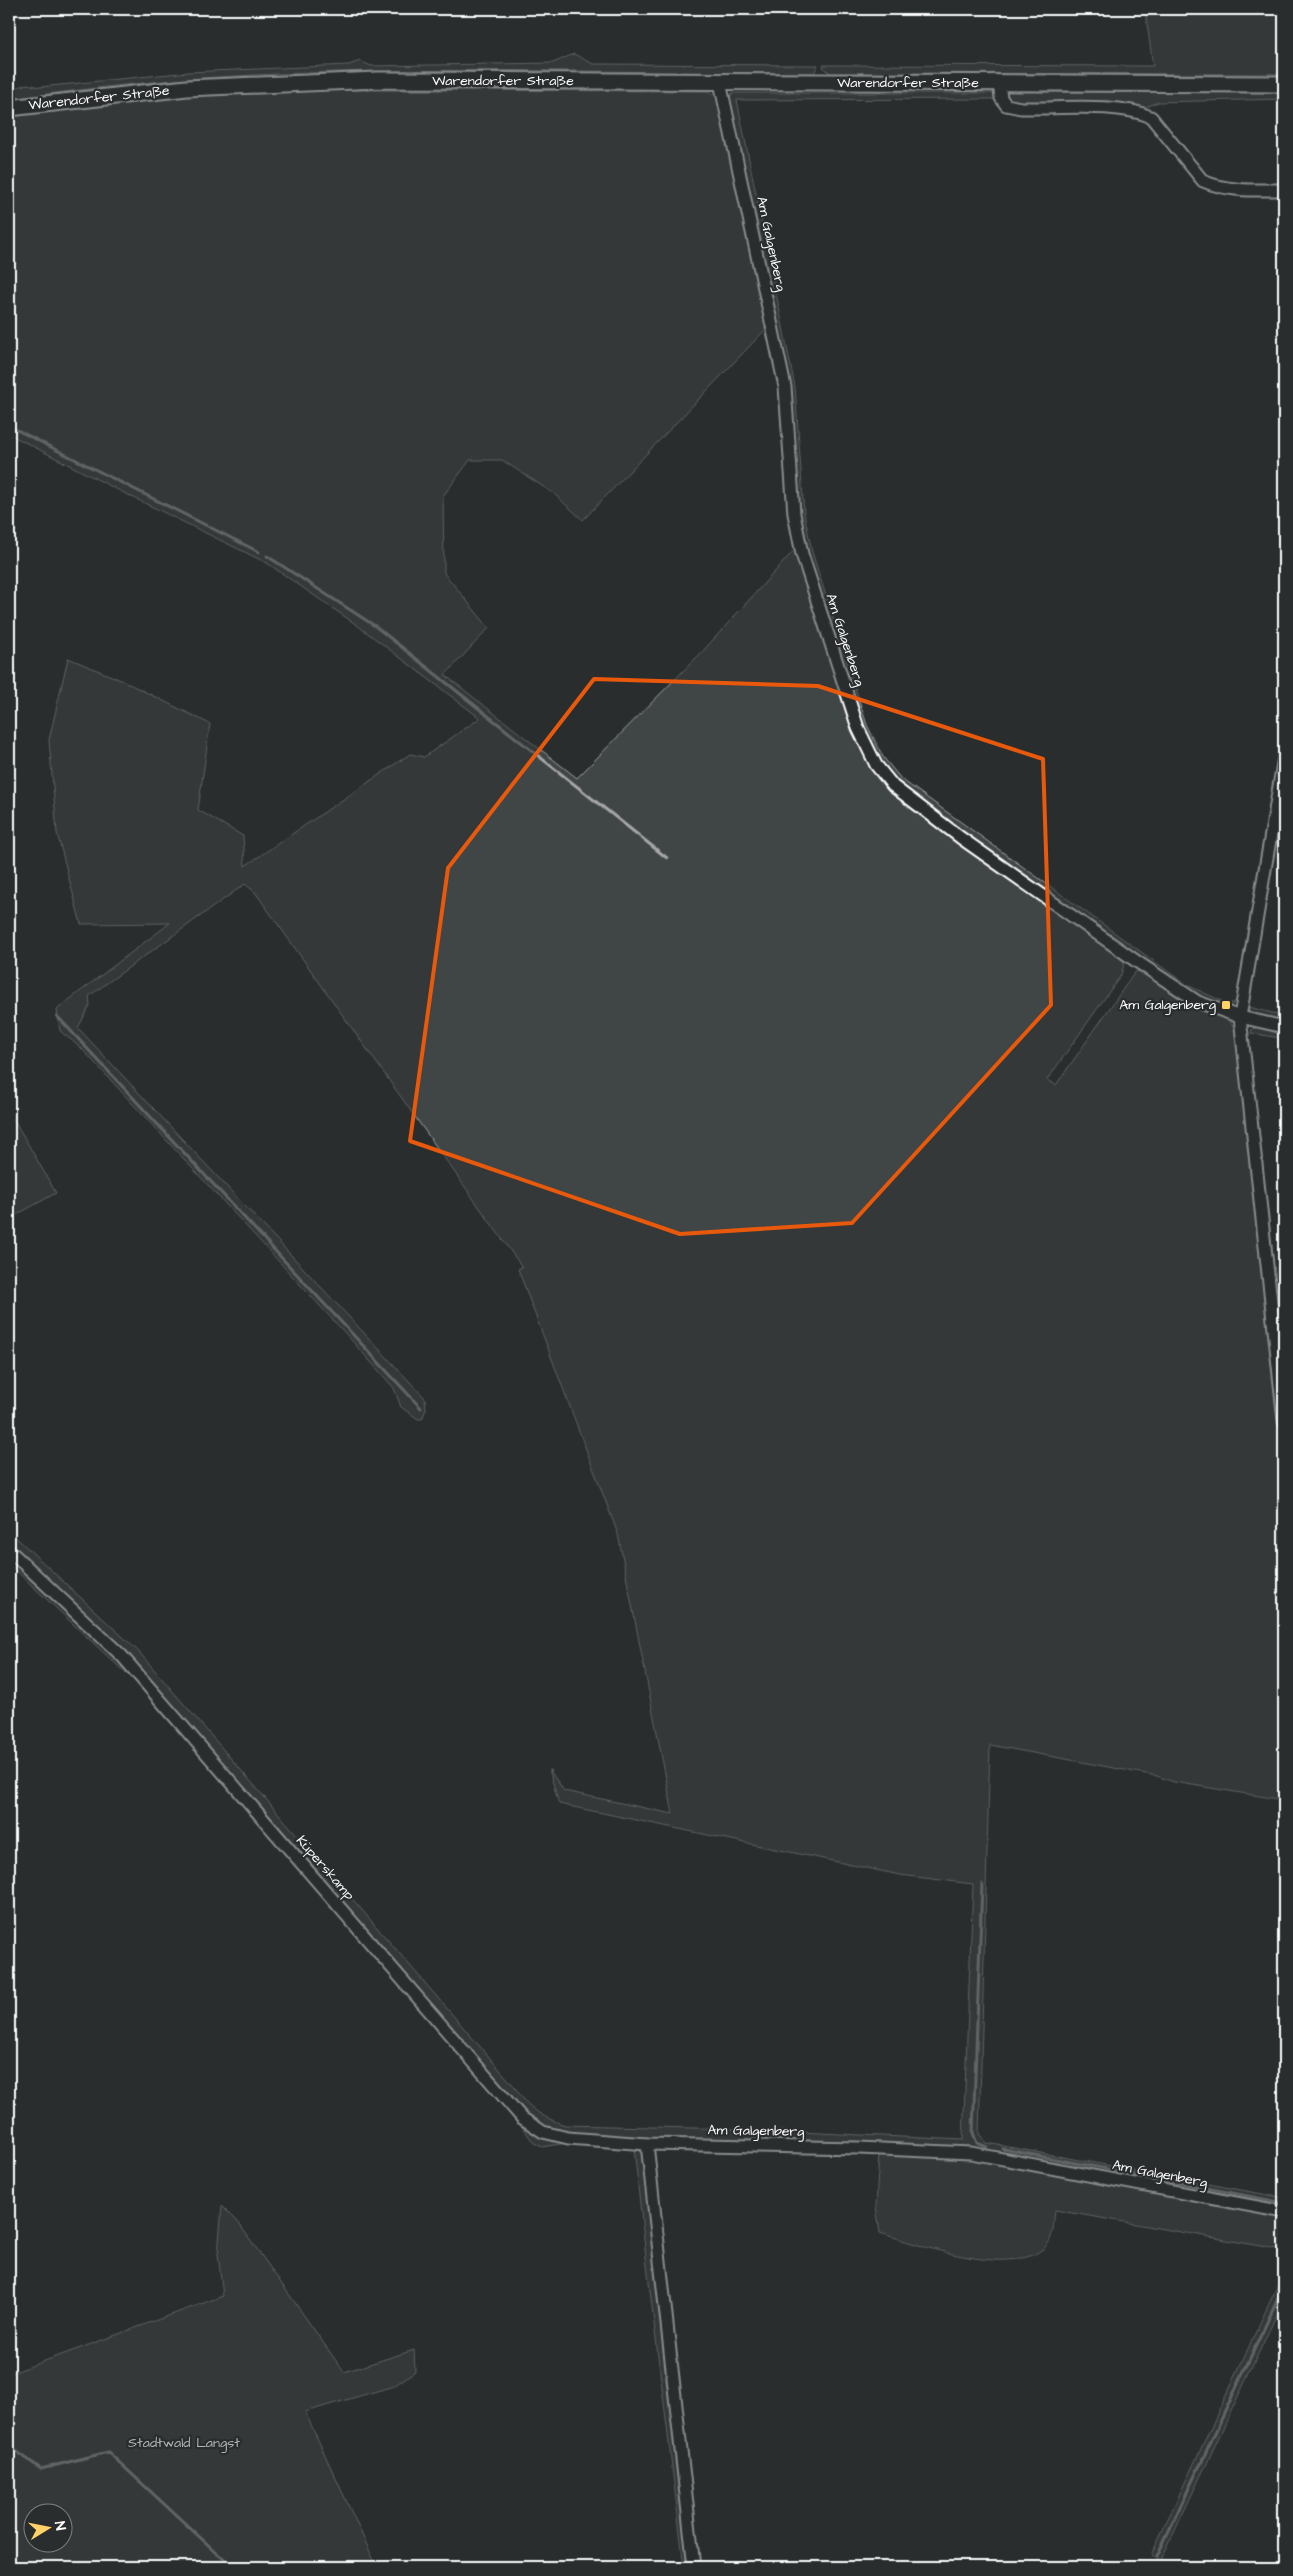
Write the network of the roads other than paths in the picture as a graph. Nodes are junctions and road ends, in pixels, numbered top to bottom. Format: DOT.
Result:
graph roads {
  1 [pos="720,82"];
  2 [pos="999,83"];
  3 [pos="1284,84"];
  4 [pos="9,108"];
  5 [pos="1284,190"];
  6 [pos="1284,757"];
  7 [pos="1240,1017"];
  8 [pos="1284,1027"];
  9 [pos="1284,1421"];
  10 [pos="9,1550"];
  11 [pos="647,2144"];
  12 [pos="1284,2212"];
  13 [pos="694,2567"];
  1 -- 2 [label="main road, Warendorfer Straße"];
  1 -- 4 [label="main road, Warendorfer Straße"];
  1 -- 7 [label="street, Am Galgenberg"];
  2 -- 3 [label="main road, Warendorfer Straße"];
  2 -- 5 [label="street, Warendorfer Straße"];
  6 -- 7 [label="street"];
  7 -- 8 [label="street, Am Galgenberg"];
  7 -- 9 [label="street"];
  10 -- 11 [label="street, Küperskamp"];
  11 -- 12 [label="street, Am Galgenberg"];
  11 -- 13 [label="street"];
}
